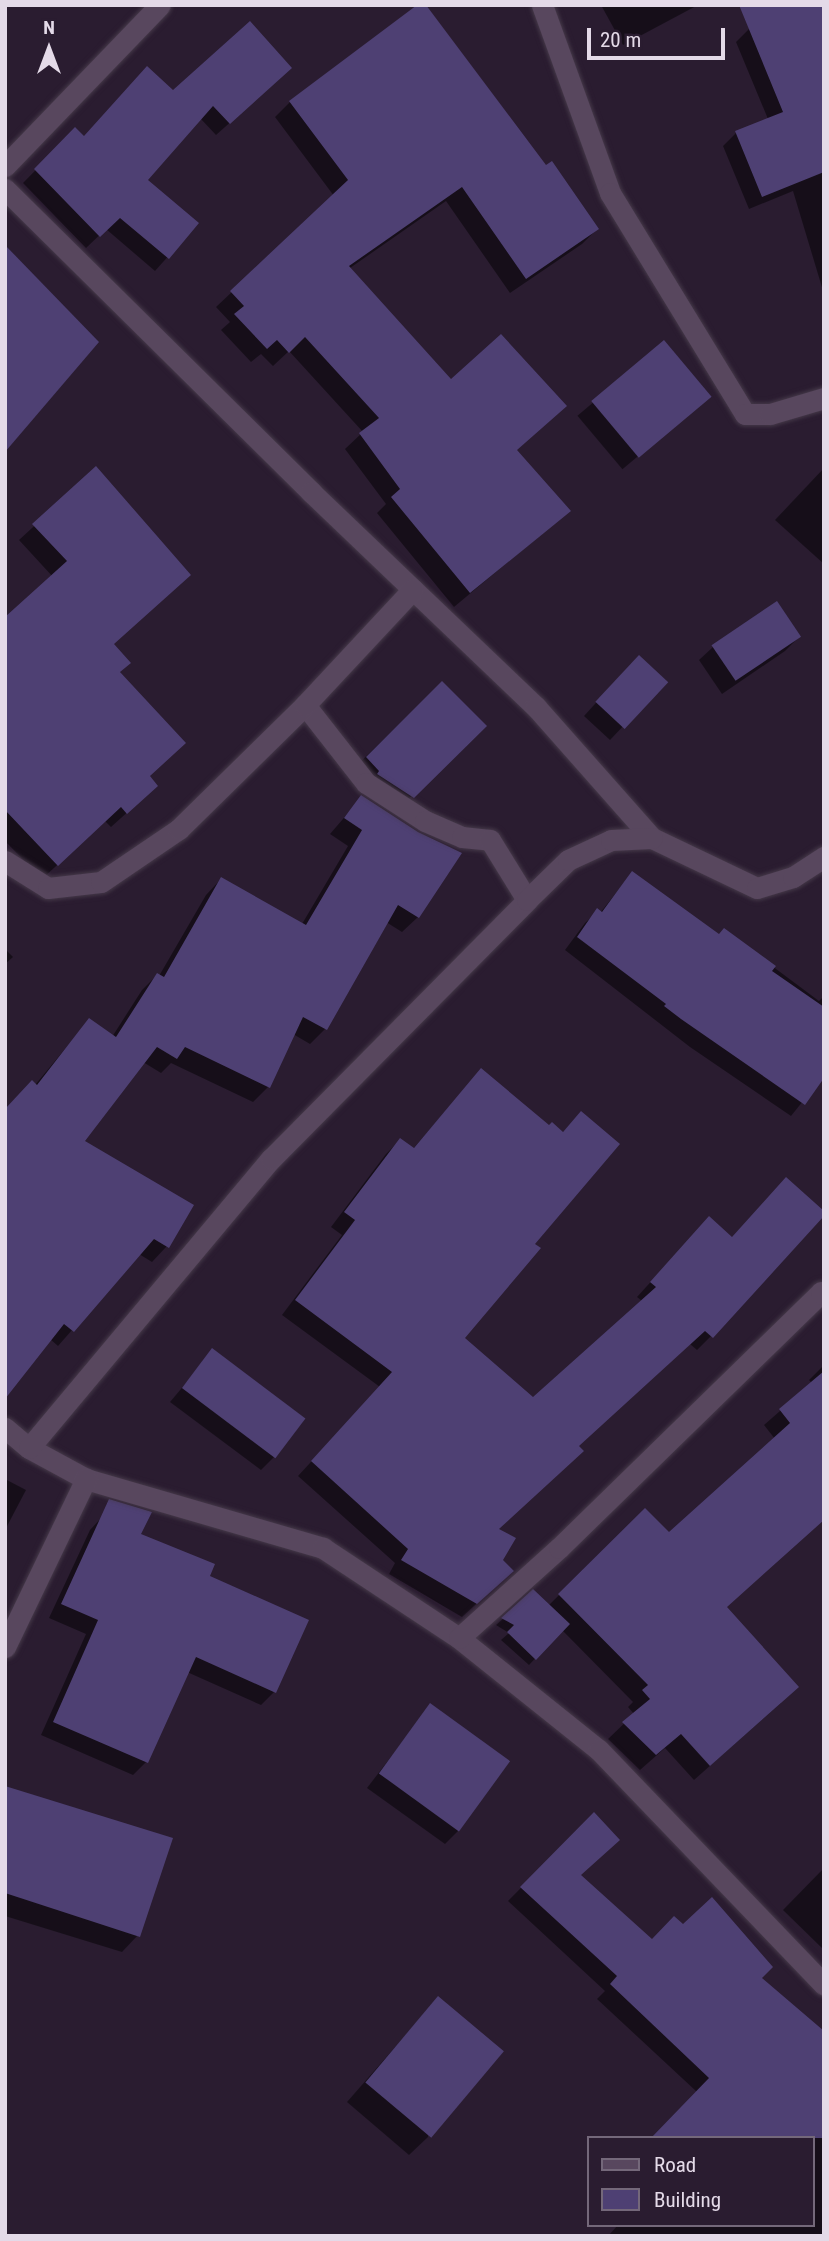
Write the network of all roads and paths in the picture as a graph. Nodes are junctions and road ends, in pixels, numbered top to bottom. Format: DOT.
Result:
graph roads {
  1 [pos="160,5"];
  2 [pos="542,5"];
  3 [pos="5,166"];
  4 [pos="5,189"];
  5 [pos="824,398"];
  6 [pos="413,589"];
  7 [pos="305,705"];
  8 [pos="652,838"];
  9 [pos="824,857"];
  10 [pos="5,861"];
  11 [pos="527,900"];
  12 [pos="824,1295"];
  13 [pos="5,1428"];
  14 [pos="29,1448"];
  15 [pos="86,1479"];
  16 [pos="459,1639"];
  17 [pos="5,1647"];
  18 [pos="824,1985"];
  1 -- 3 [label="street"];
  2 -- 5 [label="street"];
  4 -- 6 [label="street"];
  6 -- 7 [label="street"];
  6 -- 8 [label="street"];
  7 -- 10 [label="street"];
  7 -- 11 [label="street"];
  8 -- 9 [label="street"];
  8 -- 11 [label="street"];
  11 -- 14 [label="street"];
  12 -- 16 [label="street"];
  13 -- 14 [label="street"];
  14 -- 15 [label="street"];
  15 -- 16 [label="street"];
  15 -- 17 [label="street"];
  16 -- 18 [label="street"];
}
